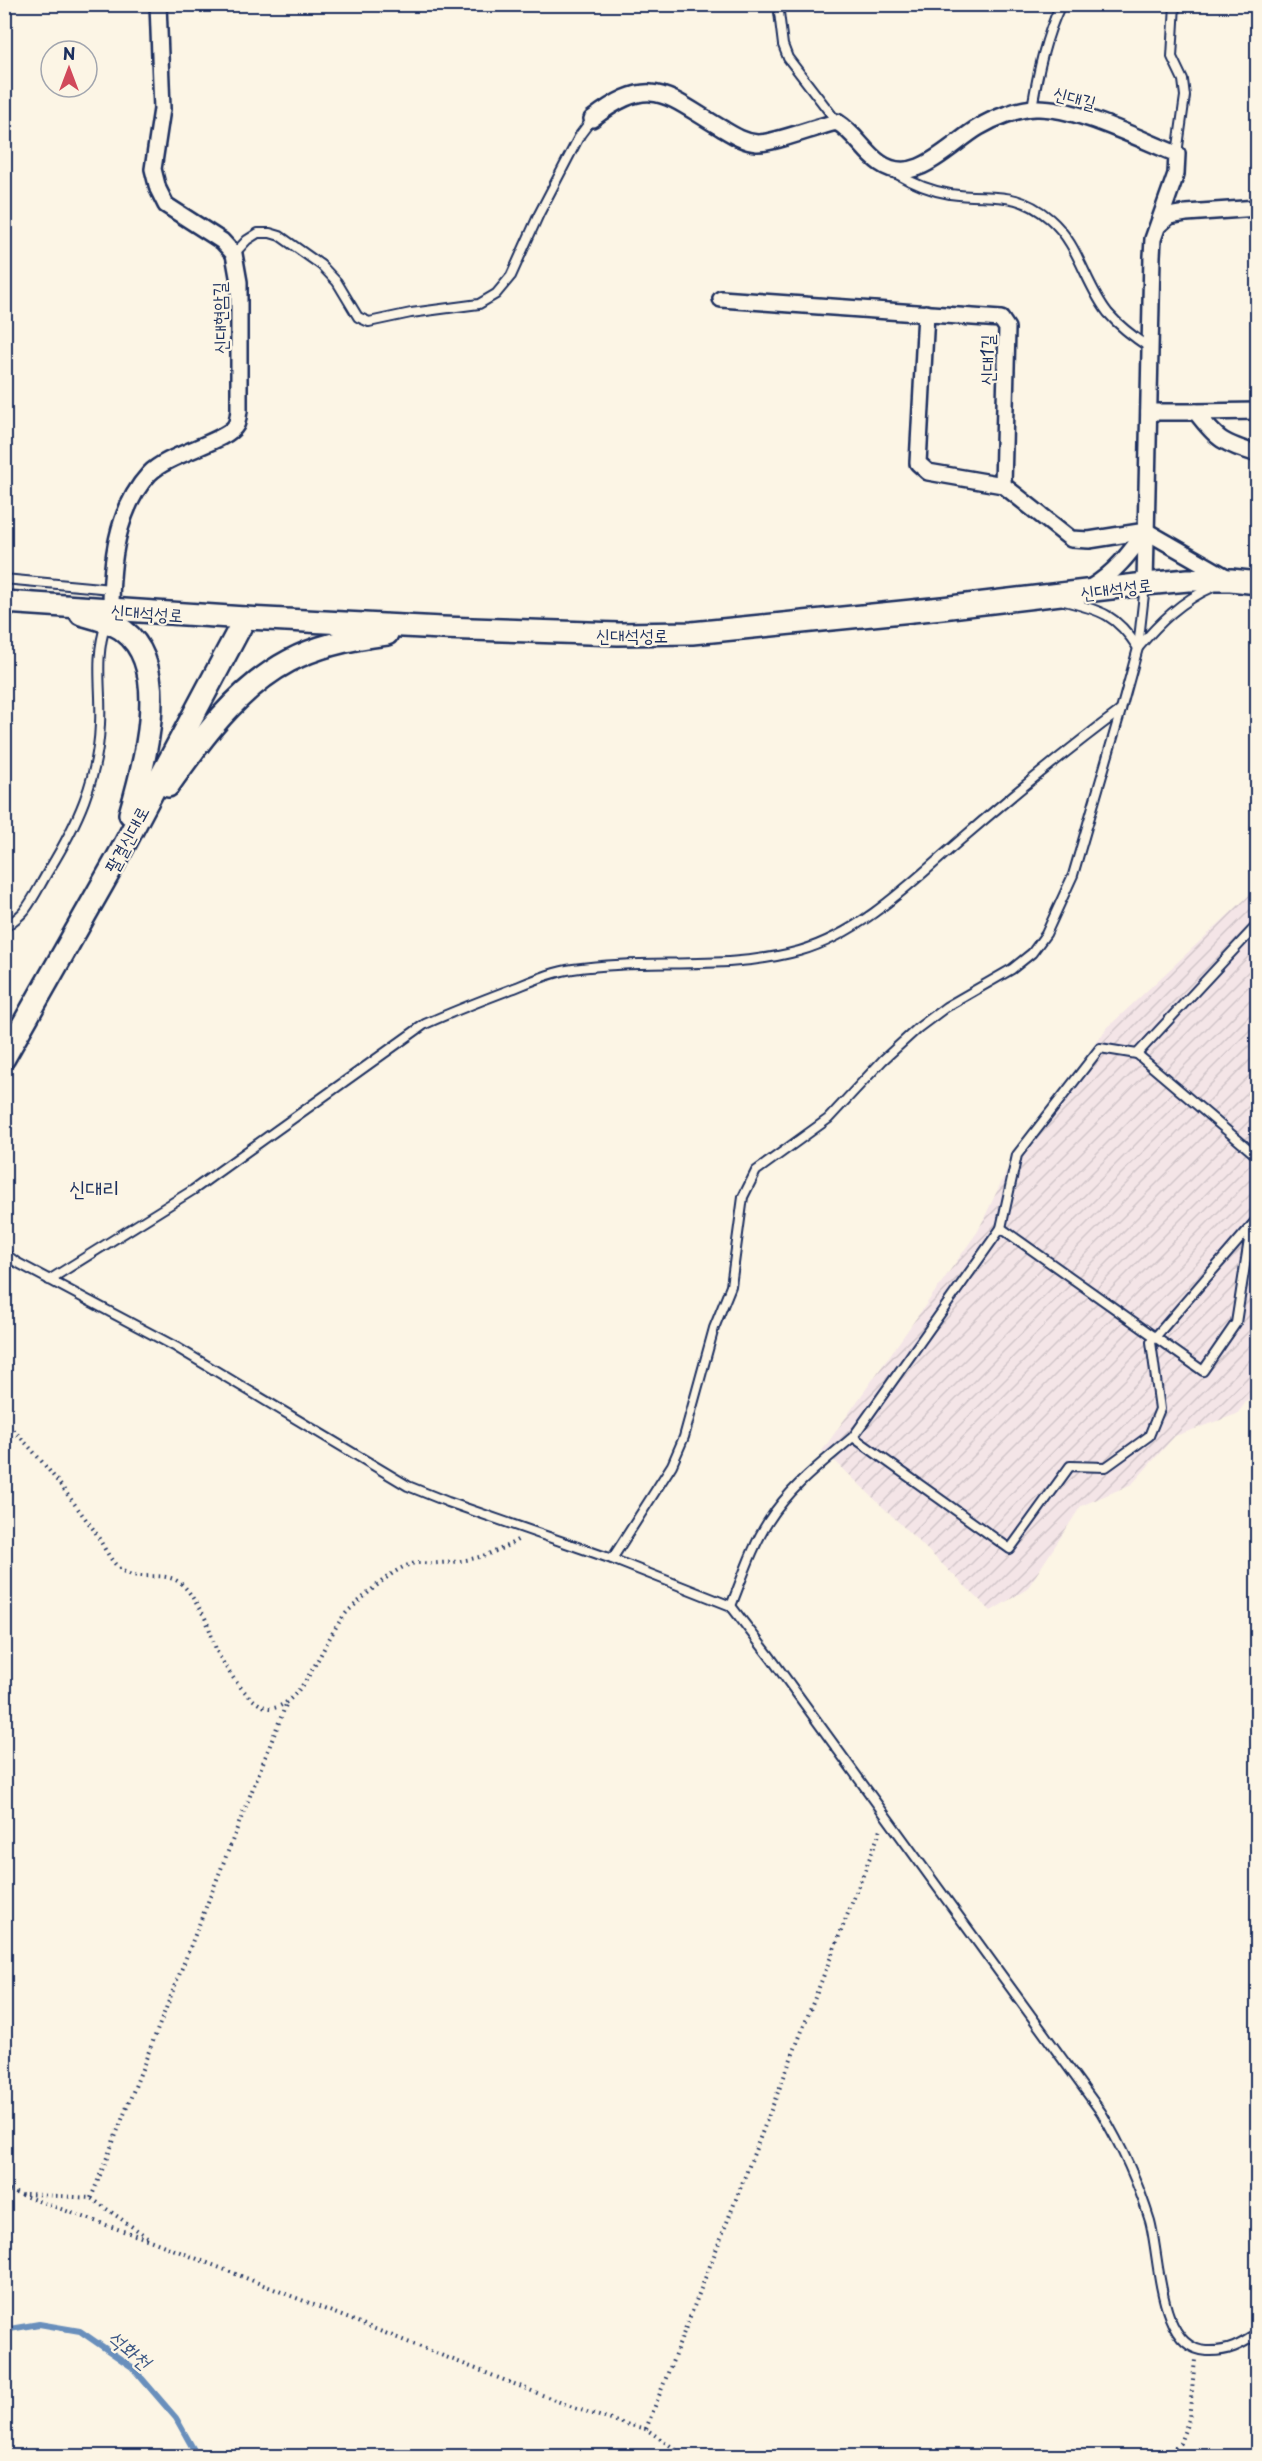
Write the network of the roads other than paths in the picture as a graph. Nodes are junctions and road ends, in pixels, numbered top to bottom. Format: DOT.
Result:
graph roads {
  1 [pos="158,4"];
  2 [pos="778,4"];
  3 [pos="1061,4"];
  4 [pos="1175,4"];
  5 [pos="1032,108"];
  6 [pos="592,120"];
  7 [pos="837,122"];
  8 [pos="1177,154"];
  9 [pos="880,163"];
  10 [pos="1257,208"];
  11 [pos="1159,225"];
  12 [pos="234,254"];
  13 [pos="722,299"];
  14 [pos="926,313"];
  15 [pos="1150,348"];
  16 [pos="1257,411"];
  17 [pos="1149,412"];
  18 [pos="1196,412"];
  19 [pos="1257,454"];
  20 [pos="1003,485"];
  21 [pos="1146,531"];
  22 [pos="4,579"];
  23 [pos="1231,580"];
  24 [pos="1257,583"];
  25 [pos="1145,584"];
  26 [pos="1085,591"];
  27 [pos="1046,596"];
  28 [pos="4,602"];
  29 [pos="110,607"];
  30 [pos="244,618"];
  31 [pos="442,628"];
  32 [pos="1138,648"];
  33 [pos="1120,710"];
  34 [pos="118,855"];
  35 [pos="1257,924"];
  36 [pos="4,928"];
  37 [pos="1137,1054"];
  38 [pos="4,1058"];
  39 [pos="1257,1157"];
  40 [pos="1257,1218"];
  41 [pos="1251,1226"];
  42 [pos="1000,1228"];
  43 [pos="4,1253"];
  44 [pos="50,1280"];
  45 [pos="1155,1337"];
  46 [pos="853,1437"];
  47 [pos="612,1559"];
  48 [pos="731,1606"];
  49 [pos="1257,2333"];
  1 -- 12 [label="street"];
  2 -- 7 [label="lane"];
  3 -- 5 [label="lane"];
  4 -- 8 [label="lane"];
  5 -- 8 [label="street, 신대길"];
  5 -- 9 [label="street, 신대길"];
  6 -- 7 [label="street"];
  6 -- 12 [label="lane"];
  7 -- 9 [label="street"];
  8 -- 11 [label="street"];
  9 -- 15 [label="lane"];
  10 -- 11 [label="street"];
  11 -- 15 [label="street"];
  12 -- 29 [label="street, 신대현암길"];
  13 -- 14 [label="street, 신대1길"];
  14 -- 20 [label="street"];
  14 -- 20 [label="street, 신대1길"];
  15 -- 17 [label="street"];
  16 -- 18 [label="street"];
  17 -- 18 [label="street"];
  17 -- 21 [label="street"];
  18 -- 19 [label="street"];
  20 -- 21 [label="street"];
  21 -- 23 [label="street"];
  21 -- 25 [label="street"];
  21 -- 26 [label="street"];
  22 -- 29 [label="lane"];
  23 -- 24 [label="street, 신대석성로"];
  23 -- 25 [label="street, 신대석성로"];
  23 -- 32 [label="lane"];
  25 -- 26 [label="street, 신대석성로"];
  25 -- 32 [label="lane"];
  26 -- 27 [label="street, 신대석성로"];
  27 -- 31 [label="street, 신대석성로"];
  27 -- 32 [label="lane"];
  28 -- 29 [label="street, 신대석성로"];
  29 -- 30 [label="street, 신대석성로"];
  29 -- 34 [label="street"];
  29 -- 36 [label="lane"];
  30 -- 31 [label="street, 신대석성로"];
  30 -- 34 [label="street, 팔결신대로"];
  31 -- 34 [label="street"];
  32 -- 33 [label="lane"];
  33 -- 44 [label="lane"];
  33 -- 47 [label="lane"];
  34 -- 38 [label="street, 팔결신대로"];
  35 -- 37 [label="lane"];
  37 -- 39 [label="lane"];
  37 -- 42 [label="lane"];
  40 -- 41 [label="lane"];
  41 -- 45 [label="lane"];
  41 -- 45 [label="lane"];
  42 -- 45 [label="lane"];
  42 -- 46 [label="lane"];
  43 -- 44 [label="lane"];
  44 -- 47 [label="lane"];
  45 -- 46 [label="lane"];
  46 -- 48 [label="lane"];
  47 -- 48 [label="lane"];
  48 -- 49 [label="lane"];
}
